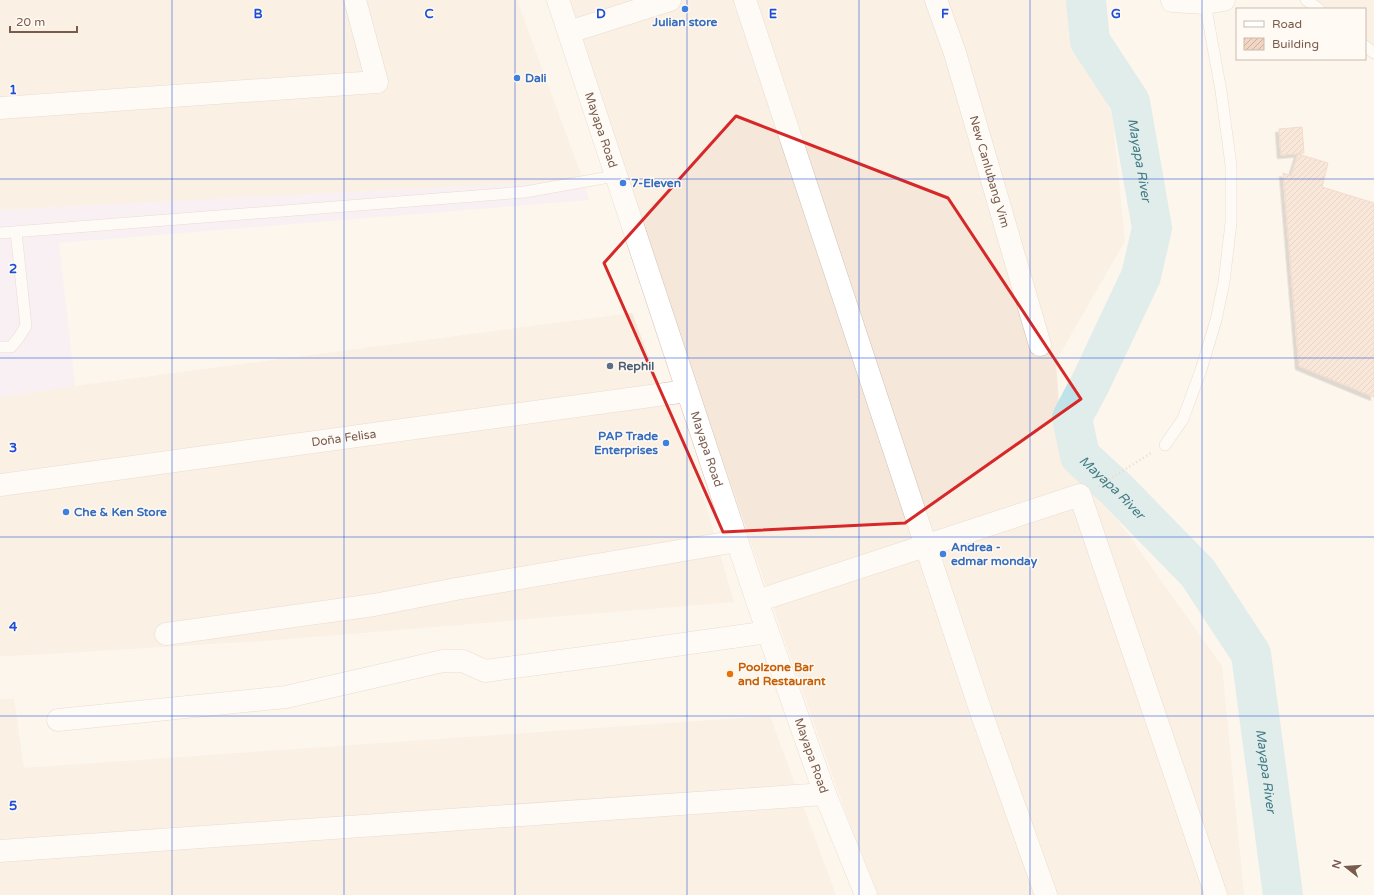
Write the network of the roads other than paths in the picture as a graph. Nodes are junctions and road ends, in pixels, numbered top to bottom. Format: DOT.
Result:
graph roads {
  1 [pos="355,0"];
  2 [pos="558,0"];
  3 [pos="670,0"];
  4 [pos="745,0"];
  5 [pos="936,0"];
  6 [pos="1306,0"];
  7 [pos="1172,1"];
  8 [pos="1215,2"];
  9 [pos="1318,8"];
  10 [pos="569,32"];
  11 [pos="1366,47"];
  12 [pos="1374,53"];
  13 [pos="0,108"];
  14 [pos="615,176"];
  15 [pos="16,232"];
  16 [pos="0,233"];
  17 [pos="1040,345"];
  18 [pos="0,347"];
  19 [pos="687,391"];
  20 [pos="1165,445"];
  21 [pos="0,485"];
  22 [pos="737,541"];
  23 [pos="926,545"];
  24 [pos="757,600"];
  25 [pos="768,632"];
  26 [pos="166,634"];
  27 [pos="58,720"];
  28 [pos="825,794"];
  29 [pos="0,851"];
  30 [pos="866,895"];
  31 [pos="1046,895"];
  32 [pos="1216,895"];
  1 -- 13 [label="street"];
  2 -- 10 [label="street, Mayapa Road"];
  3 -- 10 [label="street"];
  4 -- 23 [label="street"];
  5 -- 17 [label="street, New Canlubang Vim"];
  6 -- 9 [label="lane"];
  7 -- 8 [label="street"];
  8 -- 20 [label="lane"];
  10 -- 14 [label="street, Mayapa Road"];
  11 -- 12 [label="lane"];
  14 -- 15 [label="lane"];
  14 -- 19 [label="street, Mayapa Road"];
  15 -- 16 [label="lane"];
  15 -- 18 [label="lane"];
  19 -- 21 [label="street, Doña Felisa"];
  19 -- 22 [label="street, Mayapa Road"];
  22 -- 24 [label="street, Mayapa Road"];
  22 -- 26 [label="street"];
  23 -- 24 [label="street"];
  23 -- 31 [label="street"];
  23 -- 32 [label="street"];
  24 -- 25 [label="street, Mayapa Road"];
  25 -- 27 [label="street"];
  25 -- 28 [label="street, Mayapa Road"];
  28 -- 29 [label="street"];
  28 -- 30 [label="street, Mayapa Road"];
}
